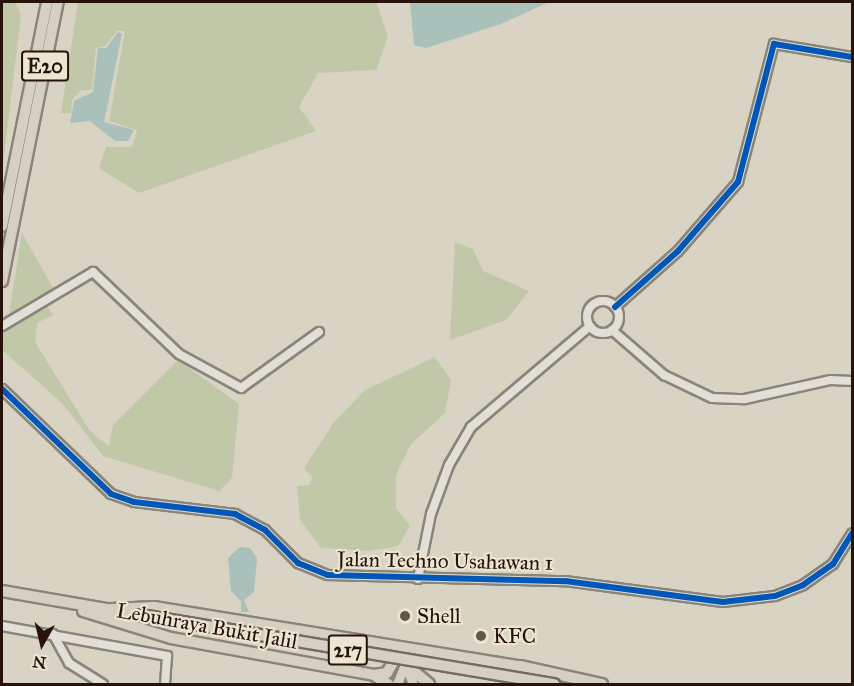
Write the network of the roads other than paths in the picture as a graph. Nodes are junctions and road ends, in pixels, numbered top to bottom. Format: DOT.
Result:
graph roads {
  1 [pos="47,2"];
  2 [pos="58,2"];
  3 [pos="852,57"];
  4 [pos="27,130"];
  5 [pos="2,226"];
  6 [pos="2,281"];
  7 [pos="615,307"];
  8 [pos="2,326"];
  9 [pos="590,326"];
  10 [pos="612,330"];
  11 [pos="319,332"];
  12 [pos="852,381"];
  13 [pos="2,389"];
  14 [pos="852,533"];
  15 [pos="418,579"];
  16 [pos="2,591"];
  17 [pos="2,598"];
  18 [pos="111,609"];
  19 [pos="83,611"];
  20 [pos="141,618"];
  21 [pos="2,626"];
  22 [pos="53,634"];
  23 [pos="73,637"];
  24 [pos="381,643"];
  25 [pos="398,646"];
  26 [pos="424,650"];
  27 [pos="62,653"];
  28 [pos="405,662"];
  29 [pos="374,675"];
  30 [pos="103,684"];
  31 [pos="165,684"];
  32 [pos="388,684"];
  33 [pos="397,684"];
  34 [pos="412,684"];
  35 [pos="429,684"];
  36 [pos="513,684"];
  37 [pos="554,684"];
  38 [pos="602,684"];
  1 -- 4 [label="highway, E20"];
  2 -- 4 [label="highway, E20"];
  3 -- 7 [label="street"];
  4 -- 5 [label="highway, E20"];
  4 -- 6 [label="highway, E20"];
  7 -- 9 [label="street"];
  7 -- 10 [label="street"];
  8 -- 11 [label="street"];
  9 -- 10 [label="street"];
  9 -- 15 [label="street"];
  10 -- 12 [label="street"];
  13 -- 15 [label="street, Jalan Techno Usahawan 1"];
  14 -- 15 [label="street, Jalan Techno Usahawan 1"];
  16 -- 18 [label="highway, Lebuhraya Bukit Jalil / 217"];
  17 -- 19 [label="highway, Lebuhraya Bukit Jalil / 217"];
  18 -- 20 [label="highway, Lebuhraya Bukit Jalil / 217"];
  18 -- 24 [label="highway"];
  19 -- 20 [label="highway, Lebuhraya Bukit Jalil / 217"];
  19 -- 29 [label="highway"];
  20 -- 36 [label="highway, Lebuhraya Bukit Jalil / 217"];
  20 -- 37 [label="highway, Lebuhraya Bukit Jalil / 217, bridge"];
  21 -- 22 [label="street"];
  22 -- 23 [label="street"];
  22 -- 27 [label="street"];
  23 -- 27 [label="street"];
  23 -- 31 [label="street"];
  24 -- 25 [label="highway"];
  24 -- 29 [label="highway"];
  25 -- 26 [label="highway"];
  25 -- 28 [label="main road"];
  26 -- 28 [label="main road"];
  26 -- 35 [label="highway"];
  26 -- 38 [label="highway"];
  27 -- 30 [label="street"];
  28 -- 33 [label="main road"];
  28 -- 34 [label="main road"];
  29 -- 32 [label="highway"];
  33 -- 34 [label="main road"];
}
